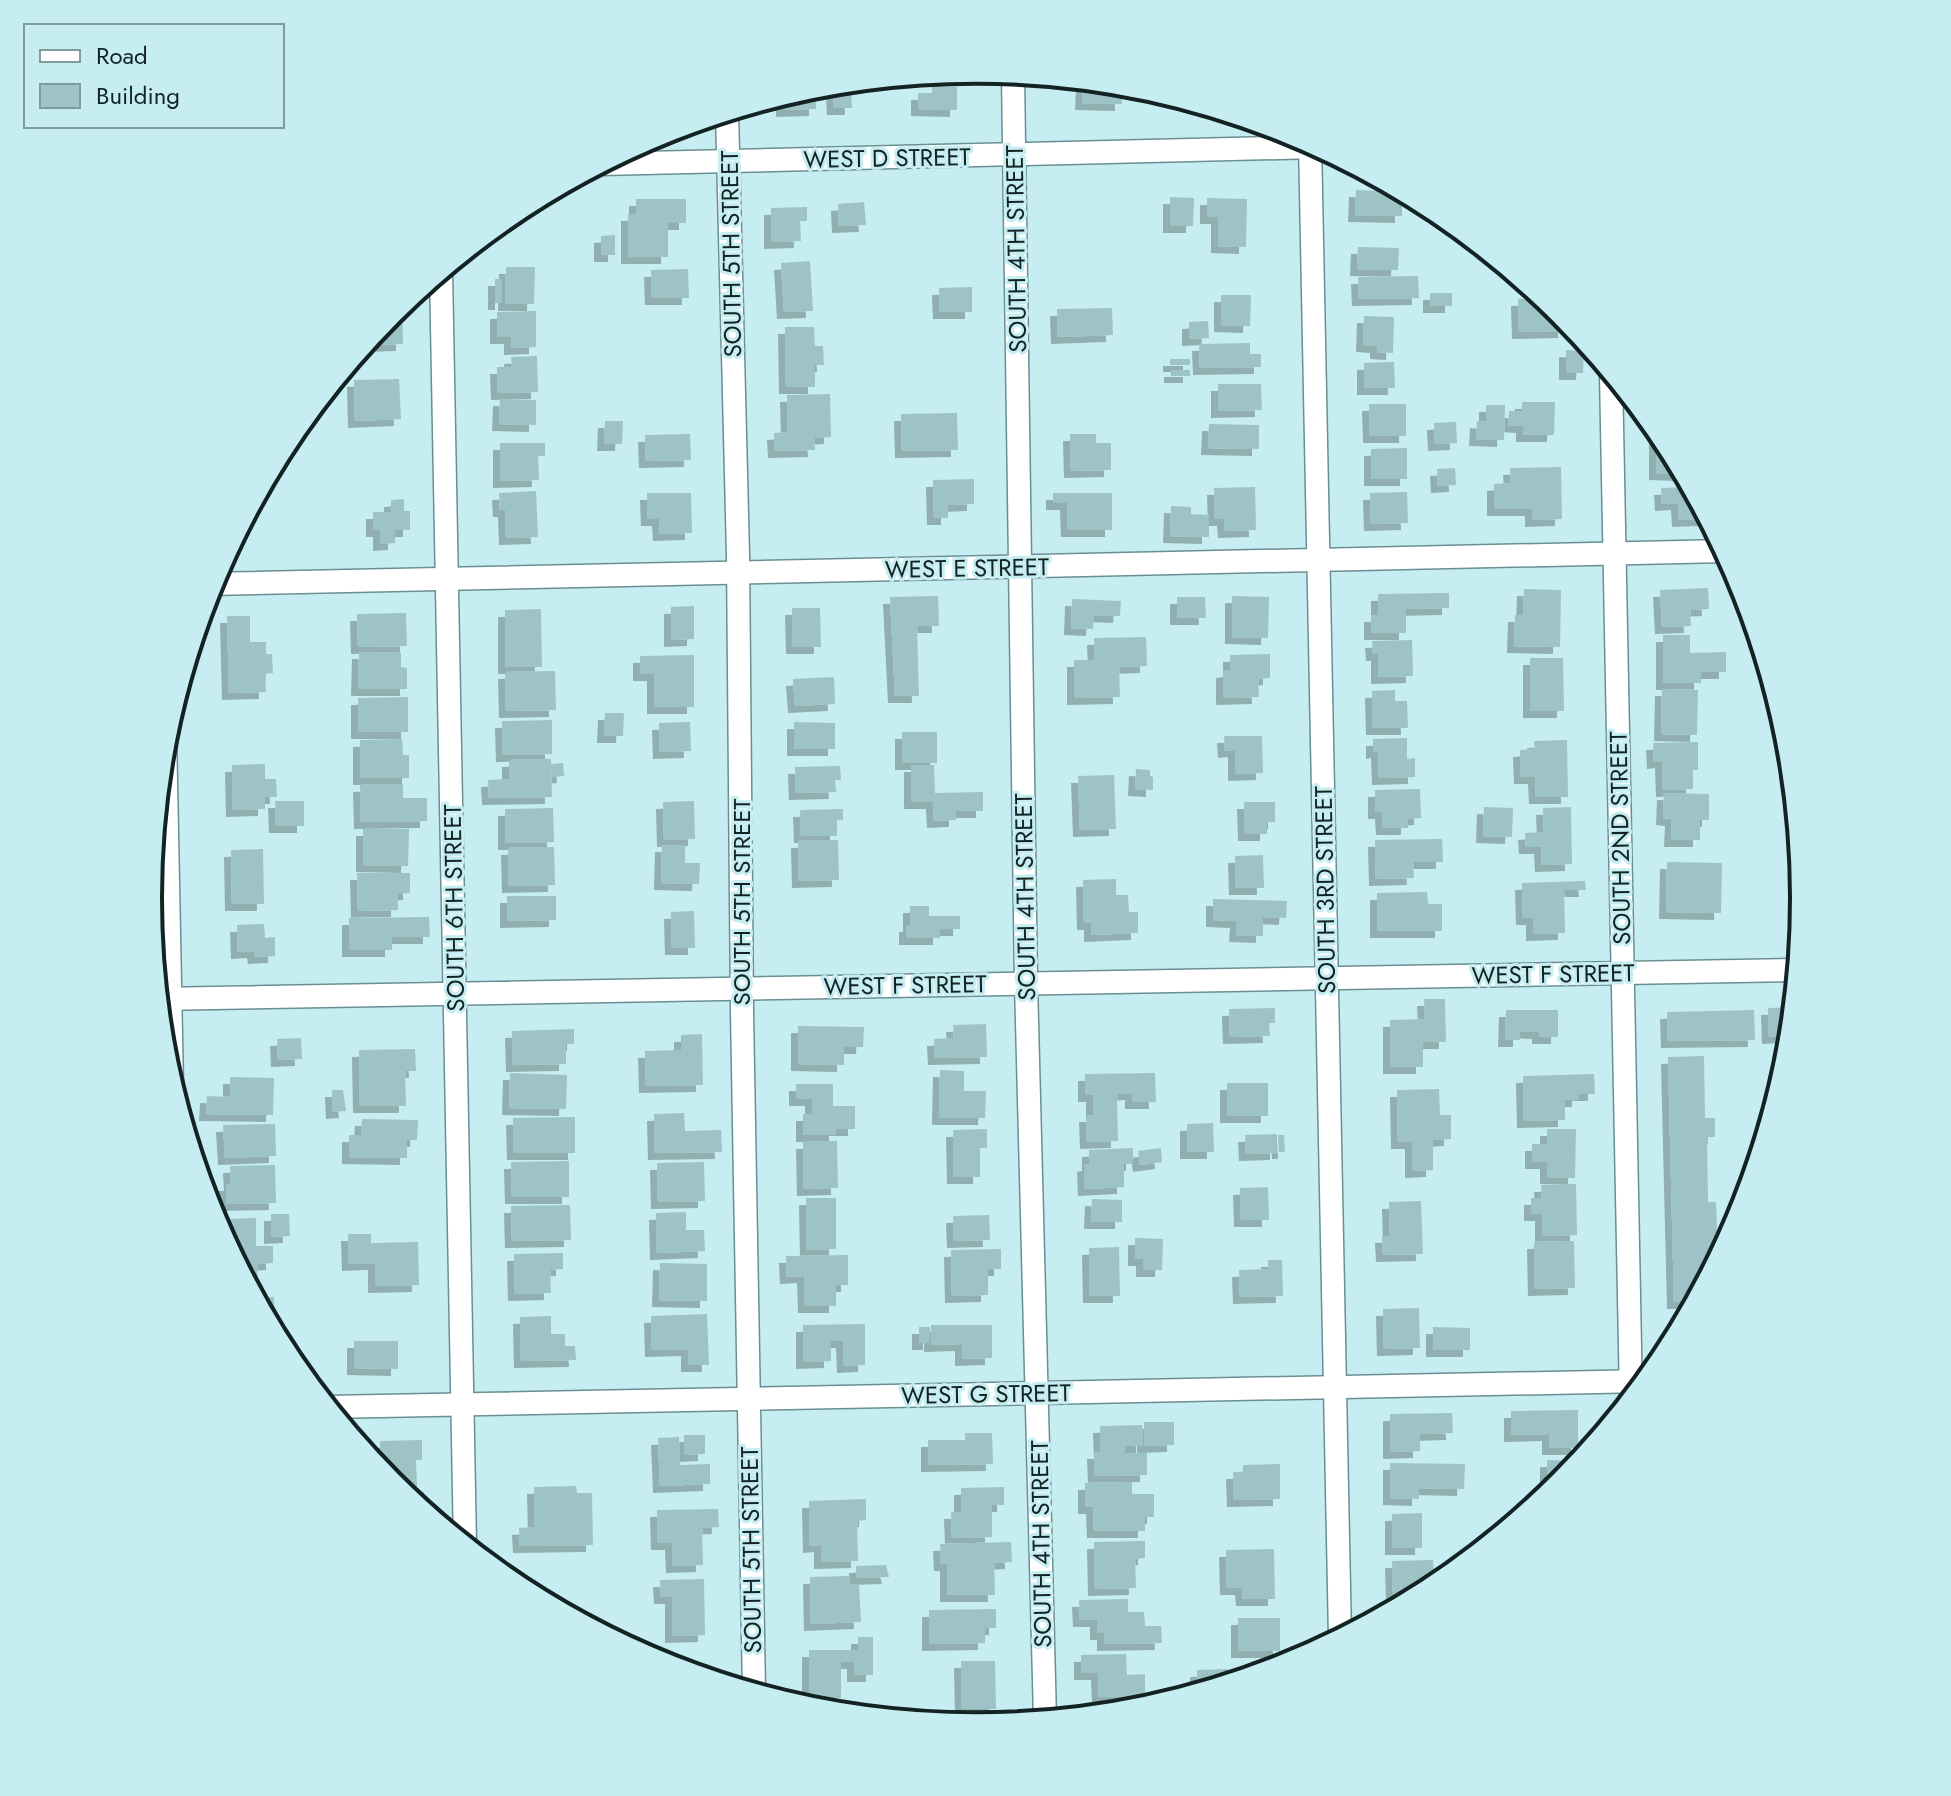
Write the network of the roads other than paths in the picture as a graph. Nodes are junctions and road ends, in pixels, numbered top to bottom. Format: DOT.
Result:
graph roads {
  1 [pos="1013,85"];
  2 [pos="727,123"];
  3 [pos="1287,146"];
  4 [pos="1015,155"];
  5 [pos="1313,158"];
  6 [pos="728,161"];
  7 [pos="625,163"];
  8 [pos="441,284"];
  9 [pos="1611,390"];
  10 [pos="1712,551"];
  11 [pos="1615,554"];
  12 [pos="1317,560"];
  13 [pos="1021,566"];
  14 [pos="739,572"];
  15 [pos="447,579"];
  16 [pos="224,584"];
  17 [pos="165,828"];
  18 [pos="164,963"];
  19 [pos="1786,970"];
  20 [pos="1622,973"];
  21 [pos="1327,978"];
  22 [pos="1026,983"];
  23 [pos="742,988"];
  24 [pos="456,993"];
  25 [pos="168,999"];
  26 [pos="1635,1375"];
  27 [pos="1334,1387"];
  28 [pos="1626,1387"];
  29 [pos="1037,1393"];
  30 [pos="748,1398"];
  31 [pos="462,1404"];
  32 [pos="341,1407"];
  33 [pos="465,1531"];
  34 [pos="1340,1626"];
  35 [pos="754,1681"];
  36 [pos="1045,1709"];
  1 -- 4 [label="street, SOUTH 4TH STREET"];
  2 -- 6 [label="street, SOUTH 5TH STREET"];
  3 -- 4 [label="street, WEST D STREET"];
  4 -- 6 [label="street, WEST D STREET"];
  4 -- 13 [label="street, SOUTH 4TH STREET"];
  5 -- 12 [label="street, SOUTH 3RD STREET"];
  6 -- 7 [label="street, WEST D STREET"];
  6 -- 14 [label="street, SOUTH 5TH STREET"];
  8 -- 15 [label="street, SOUTH 6TH STREET"];
  9 -- 11 [label="street, SOUTH 2ND STREET"];
  10 -- 11 [label="street, WEST E STREET"];
  11 -- 12 [label="street, WEST E STREET"];
  11 -- 20 [label="street, SOUTH 2ND STREET"];
  12 -- 13 [label="street, WEST E STREET"];
  12 -- 21 [label="street, SOUTH 3RD STREET"];
  13 -- 14 [label="street, WEST E STREET"];
  13 -- 22 [label="street, SOUTH 4TH STREET"];
  14 -- 15 [label="street, WEST E STREET"];
  14 -- 23 [label="street, SOUTH 5TH STREET"];
  15 -- 16 [label="street, WEST E STREET"];
  15 -- 24 [label="street, SOUTH 6TH STREET"];
  17 -- 18 [label="street"];
  19 -- 20 [label="street, WEST F STREET"];
  20 -- 21 [label="street, WEST F STREET"];
  20 -- 26 [label="street, SOUTH 2ND STREET"];
  21 -- 22 [label="street, WEST F STREET"];
  21 -- 27 [label="street, SOUTH 3RD STREET"];
  22 -- 23 [label="street, WEST F STREET"];
  22 -- 29 [label="street, SOUTH 4TH STREET"];
  23 -- 24 [label="street, WEST F STREET"];
  23 -- 30 [label="street, SOUTH 5TH STREET"];
  24 -- 25 [label="street, WEST F STREET"];
  24 -- 31 [label="street, SOUTH 6TH STREET"];
  27 -- 28 [label="street, WEST G STREET"];
  27 -- 29 [label="street, WEST G STREET"];
  27 -- 34 [label="street, SOUTH 3RD STREET"];
  29 -- 30 [label="street, WEST G STREET"];
  29 -- 36 [label="street, SOUTH 4TH STREET"];
  30 -- 31 [label="street, WEST G STREET"];
  30 -- 35 [label="street, SOUTH 5TH STREET"];
  31 -- 32 [label="street, WEST G STREET"];
  31 -- 33 [label="street, SOUTH 6TH STREET"];
}
